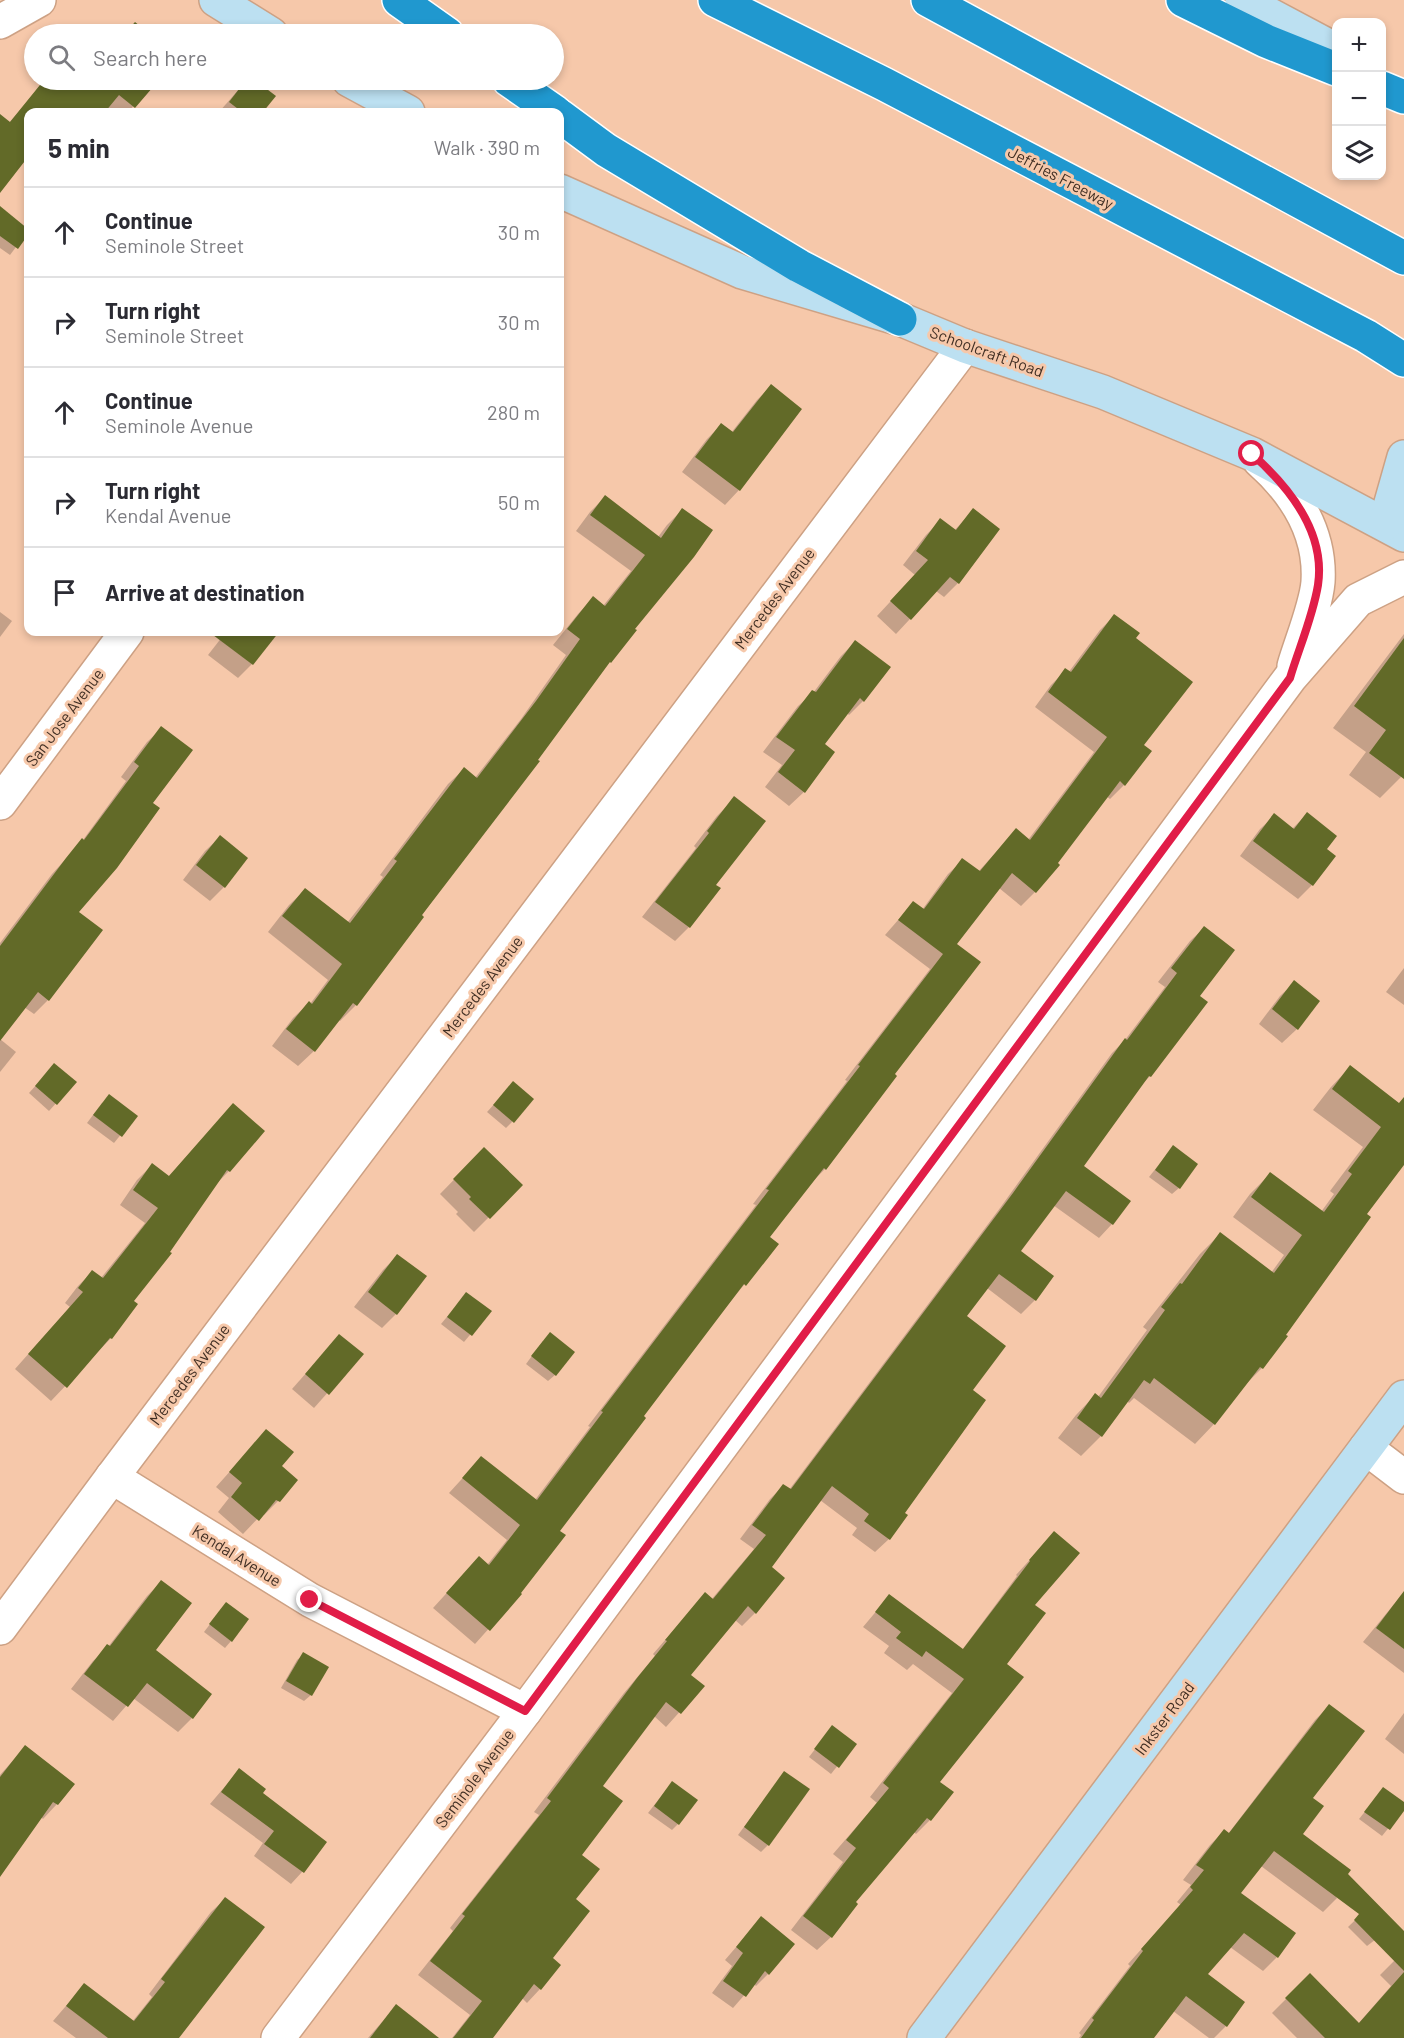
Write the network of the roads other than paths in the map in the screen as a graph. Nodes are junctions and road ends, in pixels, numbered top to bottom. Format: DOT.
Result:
graph roads {
  1 [pos="39,0"];
  2 [pos="216,0"];
  3 [pos="399,0"];
  4 [pos="715,0"];
  5 [pos="928,0"];
  6 [pos="1183,0"];
  7 [pos="1242,0"];
  8 [pos="0,22"];
  9 [pos="255,24"];
  10 [pos="433,24"];
  11 [pos="1332,48"];
  12 [pos="1332,67"];
  13 [pos="1386,77"];
  14 [pos="1404,87"];
  15 [pos="367,90"];
  16 [pos="523,90"];
  17 [pos="1386,90"];
  18 [pos="1404,97"];
  19 [pos="401,108"];
  20 [pos="549,108"];
  21 [pos="564,119"];
  22 [pos="564,193"];
  23 [pos="1404,258"];
  24 [pos="900,319"];
  25 [pos="964,346"];
  26 [pos="1404,360"];
  27 [pos="1252,454"];
  28 [pos="1404,457"];
  29 [pos="1395,529"];
  30 [pos="1404,577"];
  31 [pos="125,636"];
  32 [pos="1290,678"];
  33 [pos="0,803"];
  34 [pos="1404,1397"];
  35 [pos="1366,1448"];
  36 [pos="112,1477"];
  37 [pos="1404,1477"];
  38 [pos="0,1628"];
  39 [pos="525,1711"];
  40 [pos="278,2038"];
  41 [pos="924,2038"];
  1 -- 8 [label="street"];
  2 -- 9 [label="main road"];
  3 -- 10 [label="highway"];
  4 -- 26 [label="highway, Jeffries Freeway"];
  5 -- 23 [label="highway"];
  6 -- 12 [label="highway"];
  7 -- 11 [label="main road"];
  13 -- 14 [label="main road"];
  15 -- 19 [label="main road"];
  16 -- 20 [label="highway"];
  17 -- 18 [label="highway"];
  21 -- 24 [label="highway"];
  22 -- 24 [label="main road, Schoolcraft Road"];
  24 -- 25 [label="main road, Schoolcraft Road"];
  25 -- 27 [label="main road, Schoolcraft Road"];
  25 -- 36 [label="street, Mercedes Avenue"];
  27 -- 29 [label="main road, Schoolcraft Road"];
  27 -- 32 [label="street"];
  28 -- 29 [label="main road"];
  30 -- 32 [label="street, Seminole Avenue"];
  31 -- 33 [label="street, San Jose Avenue"];
  32 -- 39 [label="street, Seminole Avenue"];
  34 -- 35 [label="main road, Inkster Road"];
  35 -- 37 [label="street"];
  35 -- 41 [label="main road, Inkster Road"];
  36 -- 38 [label="street, Mercedes Avenue"];
  36 -- 39 [label="street, Kendal Avenue"];
  39 -- 40 [label="street, Seminole Avenue"];
}
